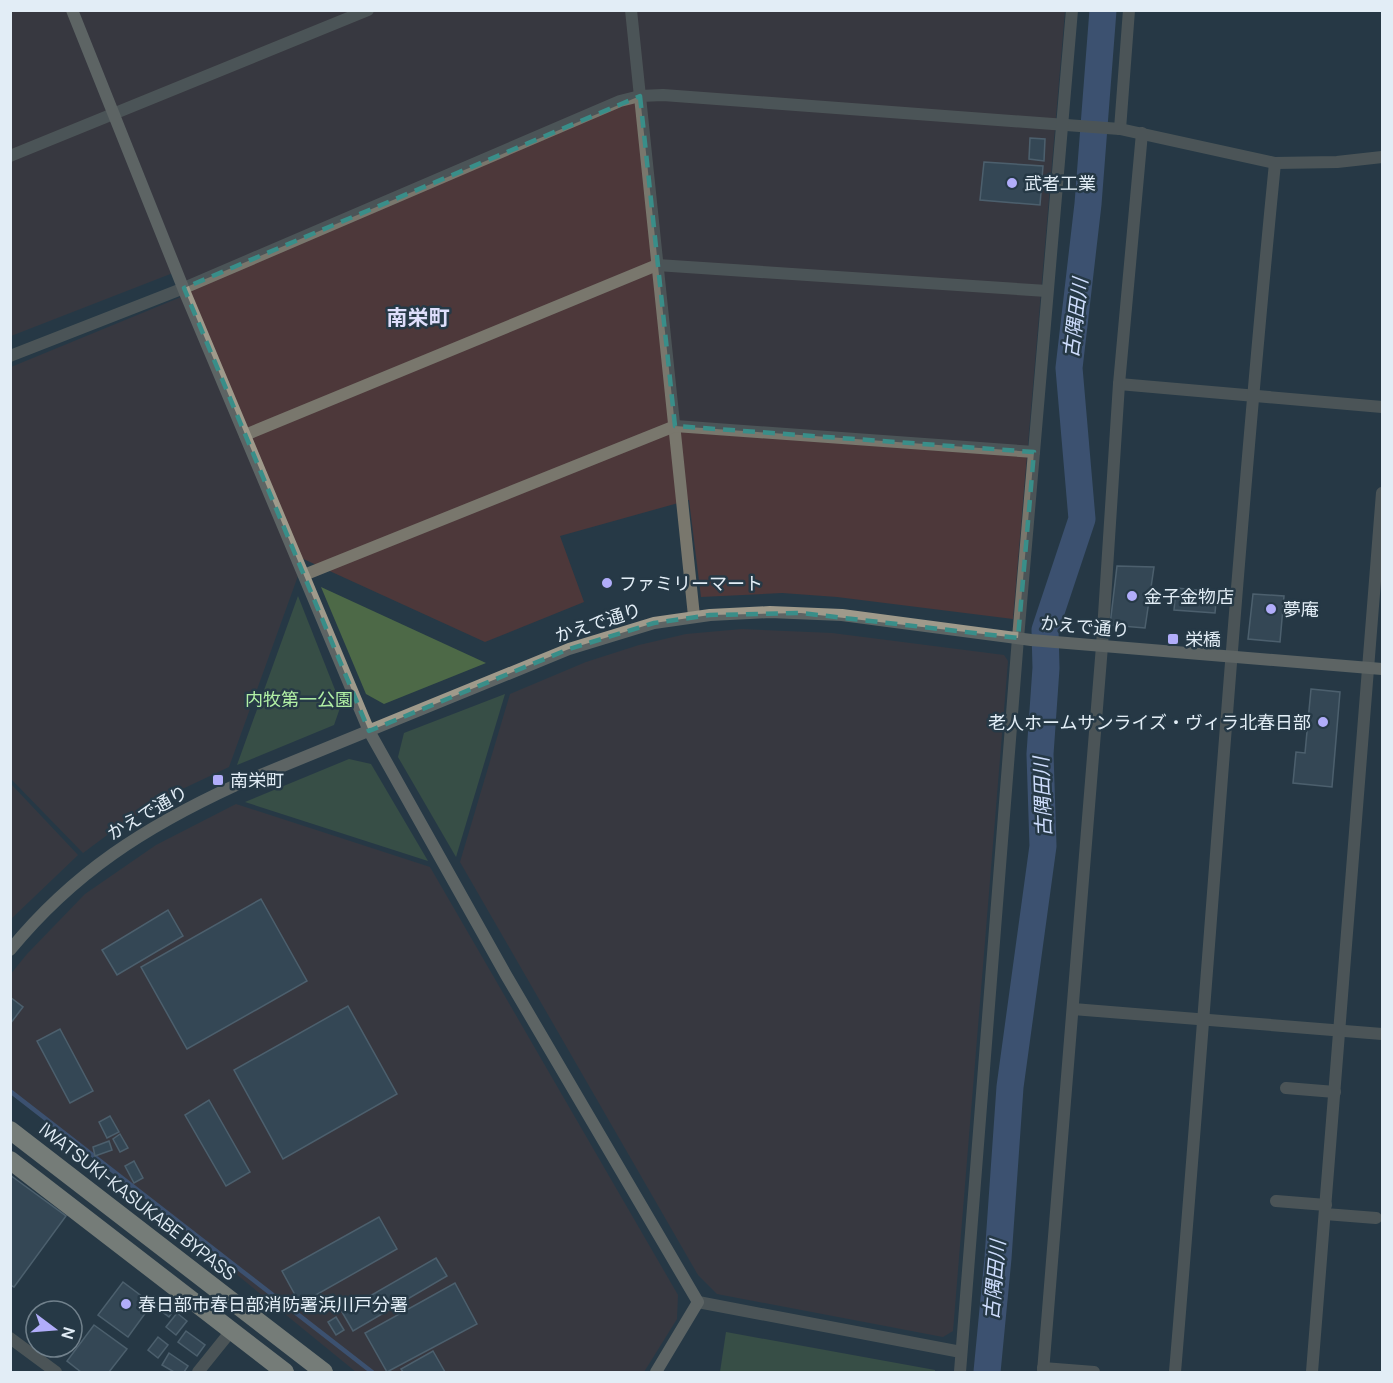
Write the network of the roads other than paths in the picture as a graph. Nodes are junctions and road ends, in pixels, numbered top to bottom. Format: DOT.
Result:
graph roads {
  1 [pos="72,10"];
  2 [pos="368,10"];
  3 [pos="631,10"];
  4 [pos="1072,10"];
  5 [pos="1129,10"];
  6 [pos="640,96"];
  7 [pos="114,115"];
  8 [pos="1061,125"];
  9 [pos="1120,129"];
  10 [pos="1142,134"];
  11 [pos="10,156"];
  12 [pos="1383,157"];
  13 [pos="1275,163"];
  14 [pos="657,265"];
  15 [pos="183,288"];
  16 [pos="1047,291"];
  17 [pos="10,356"];
  18 [pos="1119,384"];
  19 [pos="1252,396"];
  20 [pos="1383,407"];
  21 [pos="675,426"];
  22 [pos="245,435"];
  23 [pos="1034,452"];
  24 [pos="1383,493"];
  25 [pos="304,575"];
  26 [pos="694,616"];
  27 [pos="1025,639"];
  28 [pos="1097,646"];
  29 [pos="1233,657"];
  30 [pos="1369,668"];
  31 [pos="1383,669"];
  32 [pos="369,731"];
  33 [pos="10,950"];
  34 [pos="1073,1009"];
  35 [pos="1205,1019"];
  36 [pos="1340,1030"];
  37 [pos="1383,1034"];
  38 [pos="1286,1088"];
  39 [pos="1335,1092"];
  40 [pos="10,1130"];
  41 [pos="10,1160"];
  42 [pos="1276,1201"];
  43 [pos="1325,1210"];
  44 [pos="1376,1218"];
  45 [pos="698,1302"];
  46 [pos="231,1331"];
  47 [pos="10,1338"];
  48 [pos="962,1352"];
  49 [pos="1043,1370"];
  50 [pos="56,1372"];
  51 [pos="198,1372"];
  52 [pos="285,1372"];
  53 [pos="324,1372"];
  54 [pos="656,1372"];
  55 [pos="960,1372"];
  56 [pos="1094,1372"];
  57 [pos="1175,1372"];
  58 [pos="1312,1372"];
  1 -- 7 [label="street"];
  2 -- 7 [label="street"];
  3 -- 6 [label="street"];
  4 -- 8 [label="street"];
  5 -- 9 [label="street"];
  6 -- 8 [label="street"];
  6 -- 14 [label="street"];
  6 -- 15 [label="street"];
  7 -- 11 [label="street"];
  7 -- 15 [label="street"];
  8 -- 9 [label="street"];
  8 -- 16 [label="street"];
  9 -- 10 [label="street"];
  10 -- 13 [label="street"];
  10 -- 18 [label="street"];
  12 -- 13 [label="street"];
  13 -- 19 [label="street"];
  14 -- 16 [label="street"];
  14 -- 21 [label="street"];
  14 -- 22 [label="street"];
  15 -- 17 [label="street"];
  15 -- 22 [label="street"];
  16 -- 23 [label="street"];
  18 -- 19 [label="street"];
  18 -- 28 [label="street"];
  19 -- 20 [label="street"];
  19 -- 29 [label="street"];
  21 -- 23 [label="street"];
  21 -- 25 [label="street"];
  21 -- 26 [label="street"];
  22 -- 25 [label="street"];
  23 -- 27 [label="street"];
  24 -- 30 [label="street"];
  25 -- 32 [label="street"];
  26 -- 27 [label="street, かえで通り"];
  26 -- 32 [label="street, かえで通り"];
  27 -- 28 [label="street, かえで通り"];
  27 -- 48 [label="street"];
  28 -- 29 [label="street, かえで通り"];
  28 -- 34 [label="street"];
  29 -- 30 [label="street, かえで通り"];
  29 -- 35 [label="street"];
  30 -- 31 [label="street, かえで通り"];
  30 -- 36 [label="street"];
  32 -- 33 [label="street, かえで通り"];
  32 -- 45 [label="street"];
  34 -- 35 [label="street"];
  34 -- 49 [label="street"];
  35 -- 36 [label="street"];
  35 -- 57 [label="street"];
  36 -- 37 [label="street"];
  36 -- 39 [label="street"];
  38 -- 39 [label="street"];
  39 -- 43 [label="street"];
  40 -- 53 [label="highway, IWATSUKI-KASUKABE BYPASS"];
  41 -- 46 [label="highway"];
  42 -- 43 [label="street"];
  43 -- 44 [label="street"];
  43 -- 58 [label="street"];
  45 -- 48 [label="street"];
  45 -- 54 [label="street"];
  46 -- 51 [label="street"];
  46 -- 52 [label="highway"];
  47 -- 50 [label="street"];
  48 -- 55 [label="street"];
  49 -- 56 [label="street"];
}
